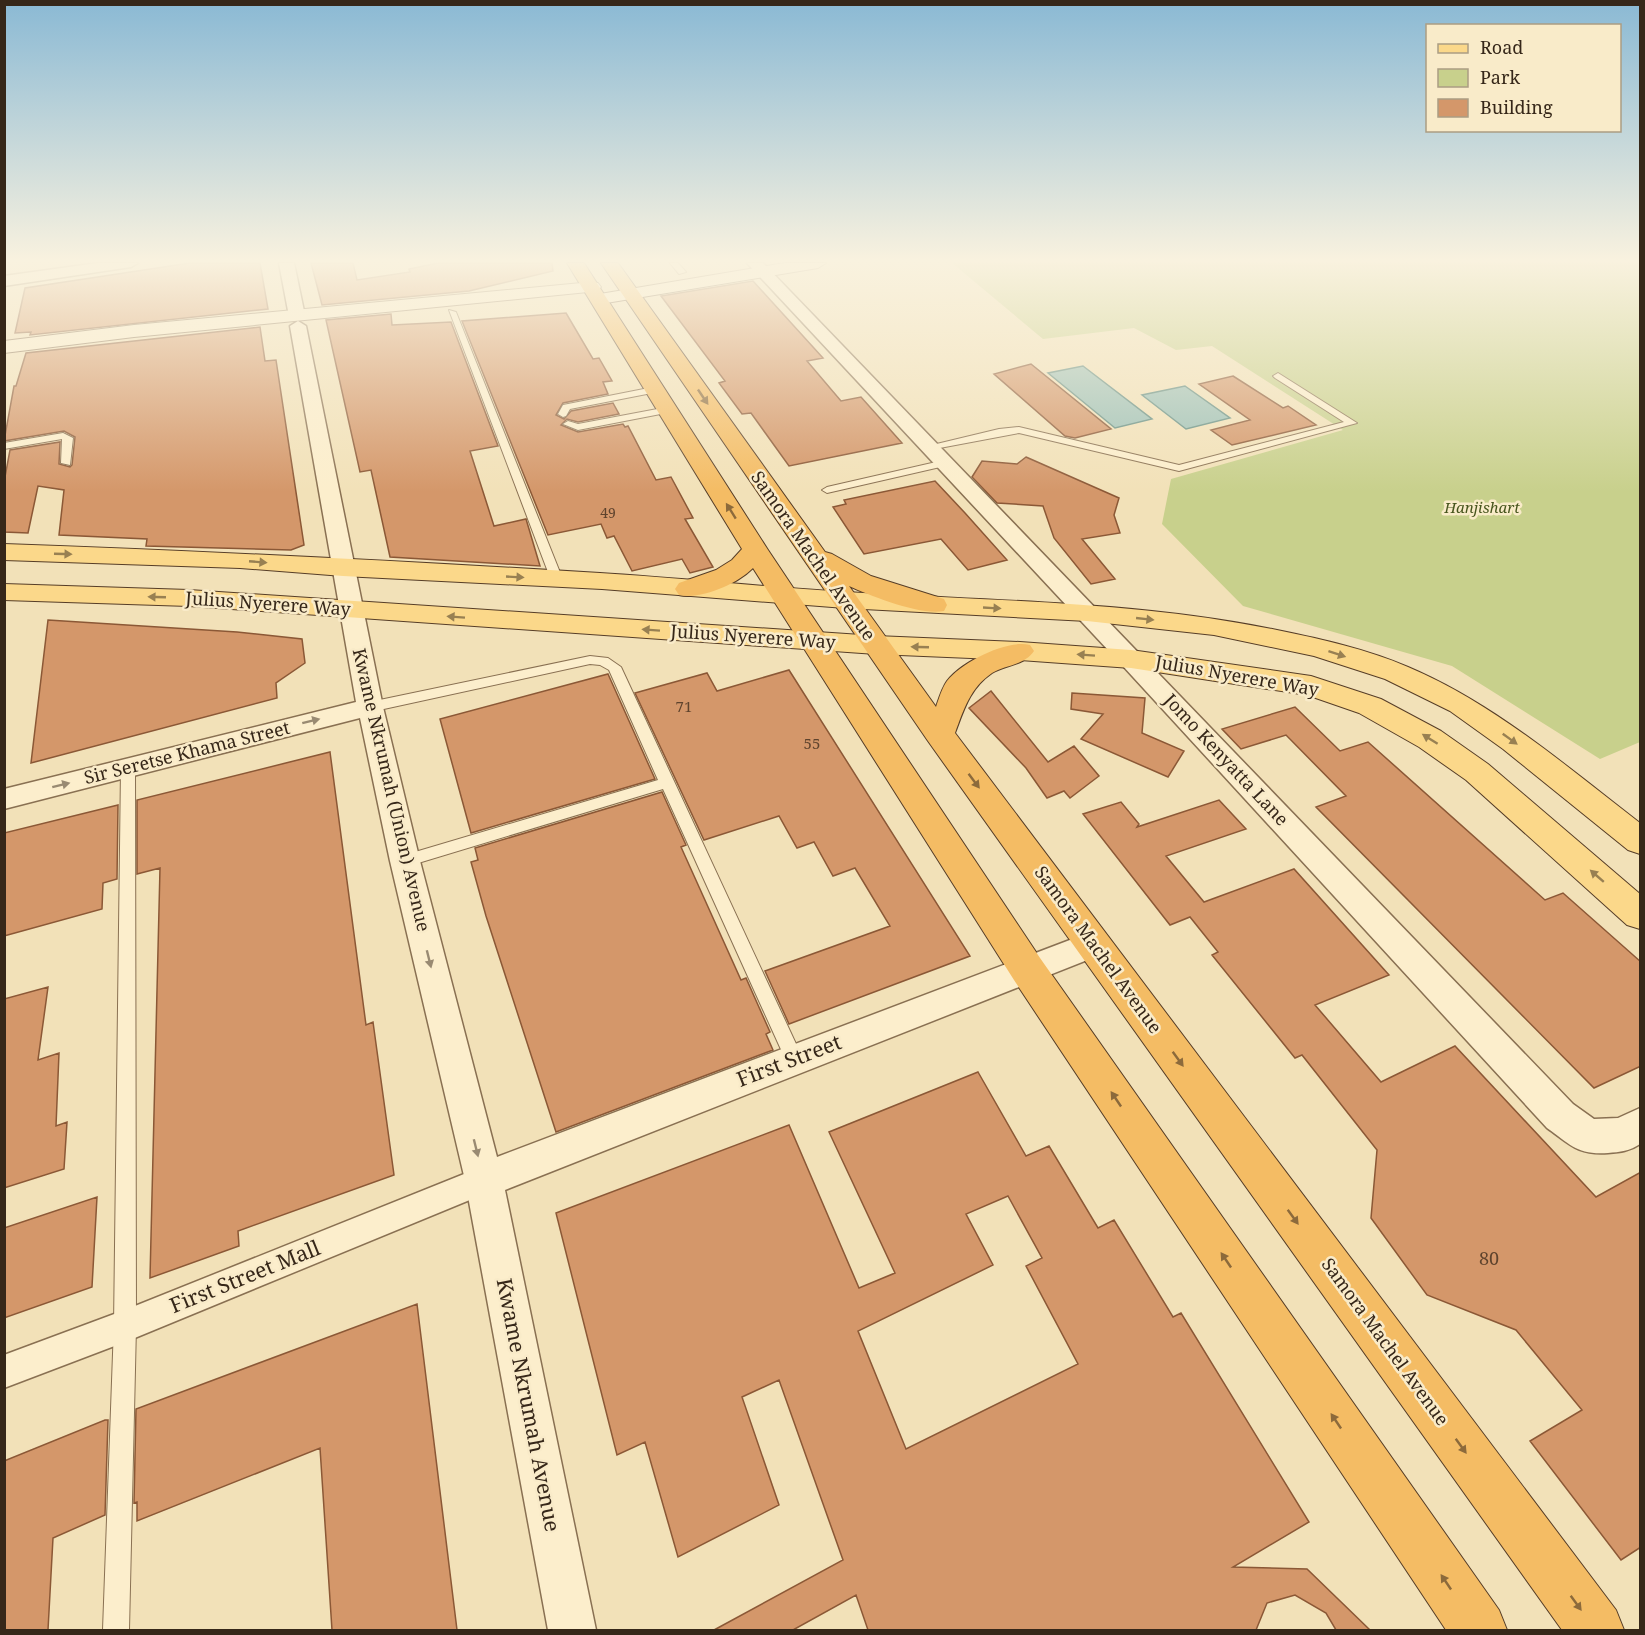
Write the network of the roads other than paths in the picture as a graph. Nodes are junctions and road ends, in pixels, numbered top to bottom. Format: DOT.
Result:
graph roads {
  1 [pos="77,339"];
  2 [pos="300,339"];
  3 [pos="463,339"];
  4 [pos="624,339"];
  5 [pos="664,339"];
  6 [pos="827,339"];
  7 [pos="4,347"];
  8 [pos="1278,376"];
  9 [pos="654,390"];
  10 [pos="668,410"];
  11 [pos="563,414"];
  12 [pos="568,424"];
  13 [pos="4,446"];
  14 [pos="937,455"];
  15 [pos="66,463"];
  16 [pos="827,490"];
  17 [pos="807,546"];
  18 [pos="755,550"];
  19 [pos="4,552"];
  20 [pos="343,568"];
  21 [pos="557,580"];
  22 [pos="688,589"];
  23 [pos="4,592"];
  24 [pos="784,596"];
  25 [pos="845,600"];
  26 [pos="934,605"];
  27 [pos="353,610"];
  28 [pos="1087,613"];
  29 [pos="814,641"];
  30 [pos="876,645"];
  31 [pos="1020,651"];
  32 [pos="1131,658"];
  33 [pos="370,707"];
  34 [pos="939,734"];
  35 [pos="128,768"];
  36 [pos="668,782"];
  37 [pos="4,799"];
  38 [pos="1641,841"];
  39 [pos="405,861"];
  40 [pos="1641,915"];
  41 [pos="1094,944"];
  42 [pos="1027,969"];
  43 [pos="794,1059"];
  44 [pos="1641,1125"];
  45 [pos="484,1180"];
  46 [pos="125,1326"];
  47 [pos="4,1372"];
  48 [pos="116,1630"];
  49 [pos="572,1630"];
  50 [pos="1479,1630"];
  51 [pos="1596,1630"];
  1 -- 7 [label="street"];
  2 -- 20 [label="street, Kwame Nkrumah (Union) Avenue"];
  3 -- 21 [label="lane"];
  4 -- 9 [label="highway"];
  5 -- 17 [label="highway, Samora Machel Avenue, one-way"];
  6 -- 14 [label="street, Jomo Kenyatta Lane"];
  8 -- 14 [label="lane"];
  9 -- 10 [label="highway"];
  9 -- 11 [label="lane"];
  10 -- 12 [label="lane"];
  18 -- 10 [label="highway, one-way"];
  13 -- 15 [label="lane"];
  14 -- 16 [label="lane"];
  14 -- 28 [label="street, Jomo Kenyatta Lane"];
  17 -- 25 [label="highway, Samora Machel Avenue"];
  17 -- 26 [label="highway"];
  18 -- 22 [label="highway"];
  18 -- 24 [label="highway"];
  19 -- 20 [label="main road, one-way"];
  20 -- 21 [label="main road, one-way"];
  20 -- 27 [label="street, Kwame Nkrumah (Union) Avenue"];
  21 -- 22 [label="main road"];
  22 -- 24 [label="main road"];
  27 -- 23 [label="main road, Julius Nyerere Way, one-way"];
  24 -- 25 [label="main road"];
  24 -- 29 [label="highway"];
  25 -- 26 [label="main road"];
  25 -- 30 [label="highway, Samora Machel Avenue"];
  26 -- 28 [label="main road, one-way"];
  29 -- 27 [label="main road, Julius Nyerere Way, one-way"];
  27 -- 33 [label="street, Kwame Nkrumah (Union) Avenue"];
  28 -- 32 [label="street, Jomo Kenyatta Lane"];
  28 -- 38 [label="main road, one-way"];
  29 -- 30 [label="main road, Julius Nyerere Way"];
  29 -- 42 [label="highway"];
  31 -- 30 [label="main road, Julius Nyerere Way, one-way"];
  30 -- 34 [label="highway, Samora Machel Avenue"];
  32 -- 31 [label="main road, Julius Nyerere Way, one-way"];
  31 -- 34 [label="highway"];
  40 -- 32 [label="main road, Julius Nyerere Way, one-way"];
  32 -- 44 [label="street, Jomo Kenyatta Lane"];
  35 -- 33 [label="street, Sir Seretse Khama Street, one-way"];
  33 -- 36 [label="lane"];
  33 -- 39 [label="street, Kwame Nkrumah (Union) Avenue"];
  34 -- 41 [label="highway, Samora Machel Avenue, one-way"];
  37 -- 35 [label="street, Sir Seretse Khama Street, one-way"];
  35 -- 46 [label="lane"];
  36 -- 39 [label="lane"];
  36 -- 43 [label="lane"];
  39 -- 45 [label="street, Kwame Nkrumah (Union) Avenue, one-way"];
  41 -- 42 [label="street, First Street"];
  41 -- 51 [label="highway, Samora Machel Avenue, one-way"];
  42 -- 43 [label="street, First Street"];
  50 -- 42 [label="highway, one-way"];
  43 -- 45 [label="street, First Street"];
  45 -- 46 [label="street, First Street Mall"];
  45 -- 49 [label="street, Kwame Nkrumah Avenue"];
  46 -- 47 [label="street, First Street Mall"];
  46 -- 48 [label="lane"];
}
